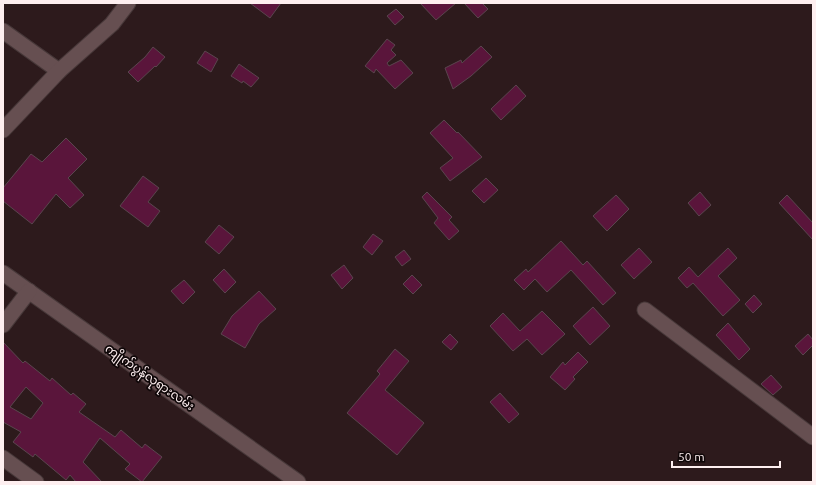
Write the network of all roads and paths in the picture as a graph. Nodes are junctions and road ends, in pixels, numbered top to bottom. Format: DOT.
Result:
graph roads {
  1 [pos="128,3"];
  2 [pos="3,31"];
  3 [pos="59,71"];
  4 [pos="3,130"];
  5 [pos="3,273"];
  6 [pos="29,291"];
  7 [pos="645,310"];
  8 [pos="3,325"];
  9 [pos="813,437"];
  10 [pos="3,458"];
  11 [pos="18,477"];
  12 [pos="36,482"];
  13 [pos="298,482"];
  1 -- 3 [label="street"];
  2 -- 3 [label="street"];
  3 -- 4 [label="street"];
  5 -- 6 [label="street, ကျိုက်ပွန်လုရားလမ်း"];
  6 -- 8 [label="street"];
  6 -- 13 [label="street, ကျိုက်ပွန်လုရားလမ်း"];
  7 -- 9 [label="street"];
  10 -- 11 [label="street"];
  11 -- 12 [label="street"];
}
